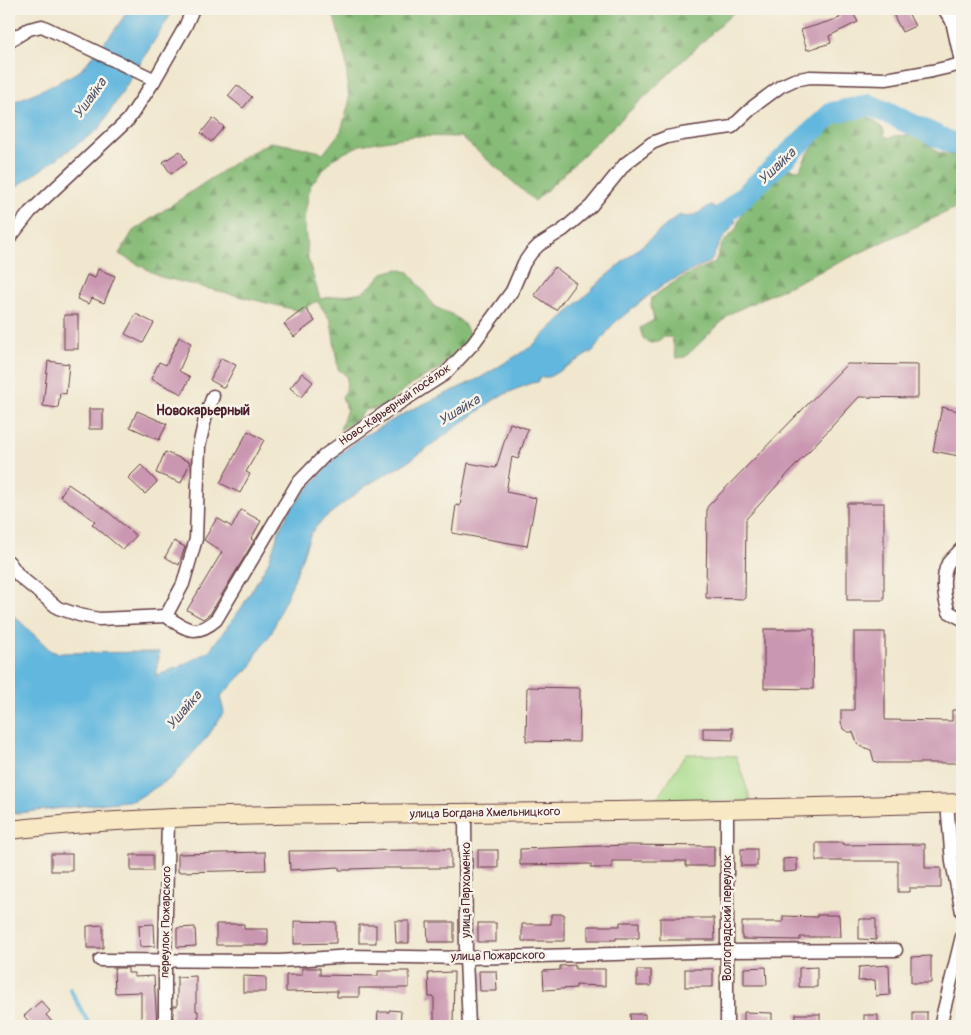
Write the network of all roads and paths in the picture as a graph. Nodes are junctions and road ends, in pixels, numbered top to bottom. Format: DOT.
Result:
graph roads {
  1 [pos="193,9"];
  2 [pos="944,9"];
  3 [pos="962,12"];
  4 [pos="952,21"];
  5 [pos="9,41"];
  6 [pos="962,65"];
  7 [pos="151,79"];
  8 [pos="9,238"];
  9 [pos="213,396"];
  10 [pos="962,548"];
  11 [pos="9,562"];
  12 [pos="166,616"];
  13 [pos="962,618"];
  14 [pos="955,803"];
  15 [pos="727,809"];
  16 [pos="465,813"];
  17 [pos="168,818"];
  18 [pos="9,830"];
  19 [pos="962,912"];
  20 [pos="962,936"];
  21 [pos="896,950"];
  22 [pos="727,951"];
  23 [pos="466,958"];
  24 [pos="100,960"];
  25 [pos="164,961"];
  26 [pos="165,1026"];
  27 [pos="468,1026"];
  28 [pos="727,1026"];
  29 [pos="940,1026"];
  1 -- 7 [label="street"];
  2 -- 4 [label="street"];
  3 -- 4 [label="street"];
  4 -- 6 [label="street"];
  5 -- 7 [label="street"];
  6 -- 12 [label="street, Ново-Карьерный посёлок"];
  7 -- 8 [label="street"];
  9 -- 12 [label="street"];
  10 -- 13 [label="street"];
  11 -- 12 [label="street"];
  14 -- 15 [label="street, улица Богдана Хмельницкого"];
  14 -- 19 [label="street"];
  15 -- 16 [label="street, улица Богдана Хмельницкого"];
  15 -- 22 [label="street, Волгоградский переулок"];
  16 -- 17 [label="street, улица Богдана Хмельницкого"];
  16 -- 23 [label="street, улица Пархоменко"];
  17 -- 18 [label="street, улица Богдана Хмельницкого"];
  17 -- 25 [label="street, переулок Пожарского"];
  20 -- 29 [label="street"];
  21 -- 22 [label="street, улица Пожарского"];
  22 -- 23 [label="street, улица Пожарского"];
  22 -- 28 [label="street, Волгоградский переулок"];
  23 -- 25 [label="street, улица Пожарского"];
  23 -- 27 [label="street, улица Пархоменко"];
  24 -- 25 [label="street, улица Пожарского"];
  25 -- 26 [label="street, переулок Пожарского"];
}
